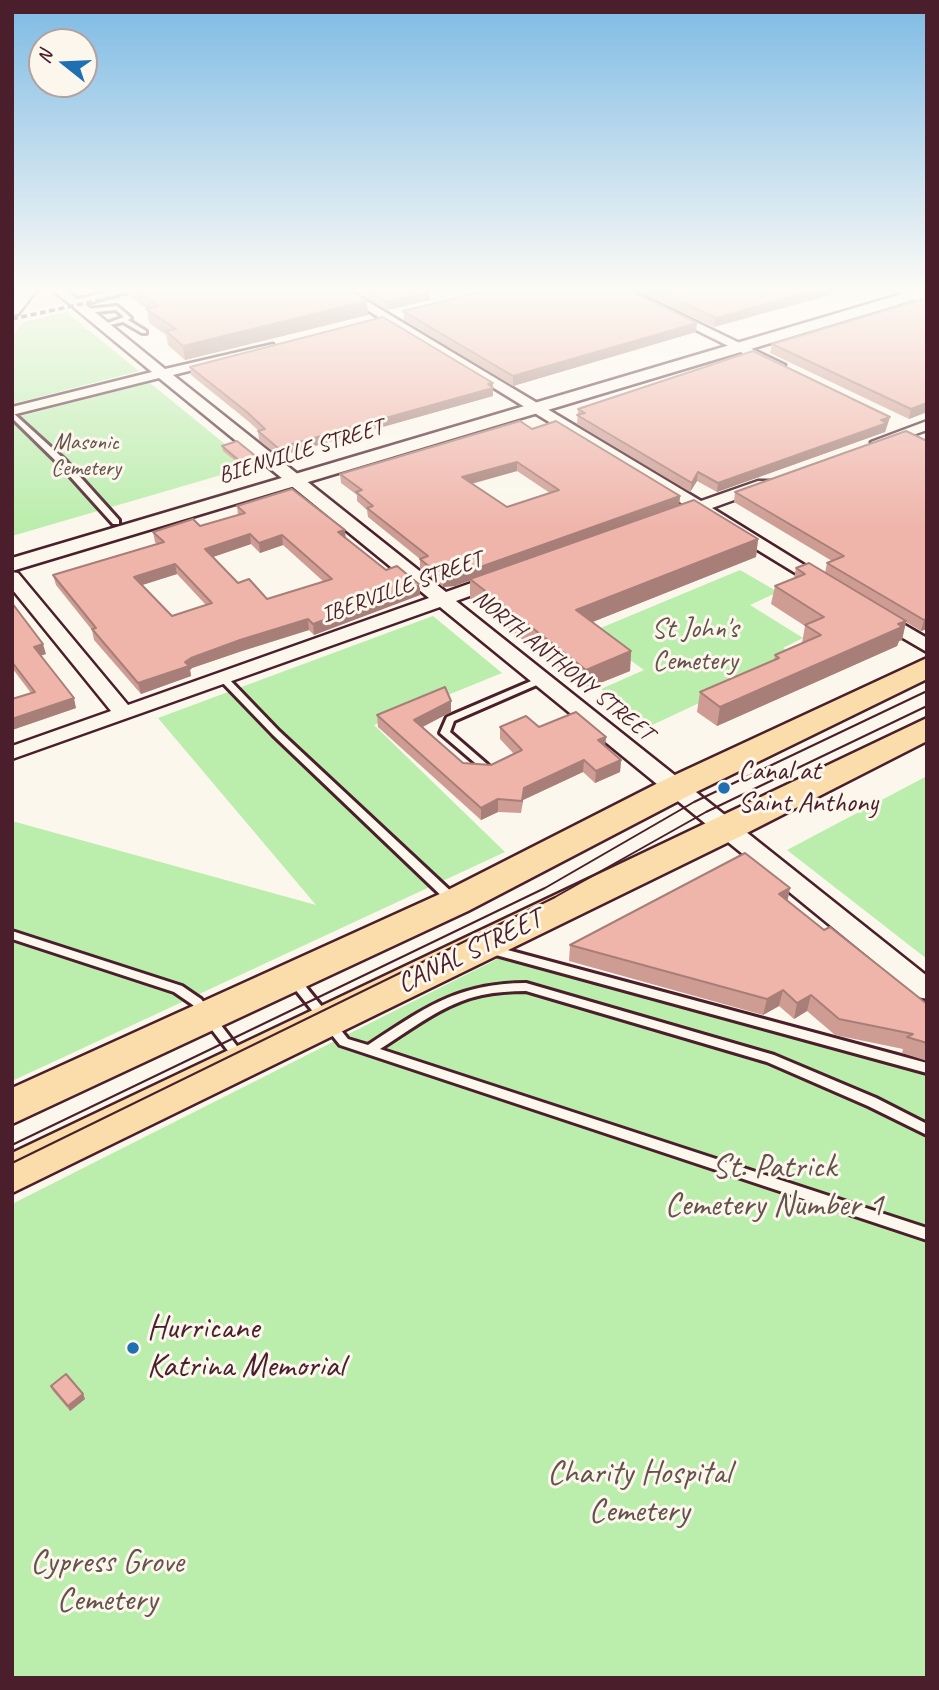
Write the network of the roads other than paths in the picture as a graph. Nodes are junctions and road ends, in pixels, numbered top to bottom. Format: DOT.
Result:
graph roads {
  1 [pos="158,370"];
  2 [pos="175,370"];
  3 [pos="475,370"];
  4 [pos="647,370"];
  5 [pos="162,373"];
  6 [pos="533,404"];
  7 [pos="12,412"];
  8 [pos="888,418"];
  9 [pos="922,431"];
  10 [pos="863,448"];
  11 [pos="293,476"];
  12 [pos="775,480"];
  13 [pos="700,507"];
  14 [pos="662,521"];
  15 [pos="116,522"];
  16 [pos="12,552"];
  17 [pos="12,565"];
  18 [pos="509,576"];
  19 [pos="12,577"];
  20 [pos="839,592"];
  21 [pos="445,599"];
  22 [pos="863,606"];
  23 [pos="927,646"];
  24 [pos="927,667"];
  25 [pos="223,678"];
  26 [pos="543,679"];
  27 [pos="125,714"];
  28 [pos="927,728"];
  29 [pos="12,753"];
  30 [pos="484,766"];
  31 [pos="676,788"];
  32 [pos="727,829"];
  33 [pos="455,902"];
  34 [pos="12,936"];
  35 [pos="480,947"];
  36 [pos="293,978"];
  37 [pos="927,990"];
  38 [pos="209,1016"];
  39 [pos="326,1022"];
  40 [pos="368,1051"];
  41 [pos="242,1062"];
  42 [pos="927,1068"];
  43 [pos="12,1107"];
  44 [pos="927,1130"];
  45 [pos="12,1174"];
  46 [pos="927,1234"];
  1 -- 5 [label="street, NORTH ANTHONY STREET"];
  2 -- 5 [label="street"];
  3 -- 6 [label="street"];
  4 -- 6 [label="street, BIENVILLE STREET"];
  5 -- 7 [label="street"];
  5 -- 11 [label="street, NORTH ANTHONY STREET"];
  6 -- 11 [label="street, BIENVILLE STREET"];
  6 -- 13 [label="street"];
  7 -- 15 [label="lane"];
  8 -- 9 [label="street"];
  9 -- 10 [label="street"];
  11 -- 15 [label="street, BIENVILLE STREET"];
  11 -- 17 [label="street, BIENVILLE STREET"];
  11 -- 21 [label="street, NORTH ANTHONY STREET"];
  12 -- 13 [label="street"];
  13 -- 14 [label="street"];
  13 -- 20 [label="street"];
  15 -- 16 [label="street, BIENVILLE STREET"];
  18 -- 21 [label="street, IBERVILLE STREET"];
  19 -- 27 [label="street"];
  21 -- 25 [label="street, IBERVILLE STREET"];
  21 -- 26 [label="street, NORTH ANTHONY STREET"];
  22 -- 23 [label="street"];
  24 -- 31 [label="main road, CANAL STREET"];
  25 -- 27 [label="street, IBERVILLE STREET"];
  25 -- 33 [label="lane"];
  26 -- 30 [label="lane"];
  26 -- 31 [label="street, NORTH ANTHONY STREET"];
  27 -- 29 [label="street, IBERVILLE STREET"];
  28 -- 32 [label="main road, CANAL STREET"];
  31 -- 32 [label="street, NORTH ANTHONY STREET"];
  31 -- 33 [label="main road, CANAL STREET"];
  32 -- 35 [label="main road, CANAL STREET"];
  32 -- 37 [label="street, NORTH ANTHONY STREET"];
  33 -- 36 [label="main road, CANAL STREET"];
  34 -- 38 [label="lane"];
  35 -- 39 [label="main road, CANAL STREET"];
  35 -- 42 [label="lane"];
  36 -- 38 [label="main road, CANAL STREET"];
  36 -- 39 [label="lane"];
  38 -- 41 [label="lane"];
  38 -- 43 [label="main road, CANAL STREET"];
  39 -- 40 [label="lane"];
  39 -- 41 [label="main road, CANAL STREET"];
  40 -- 44 [label="lane"];
  40 -- 46 [label="lane"];
  41 -- 45 [label="main road, CANAL STREET"];
}
